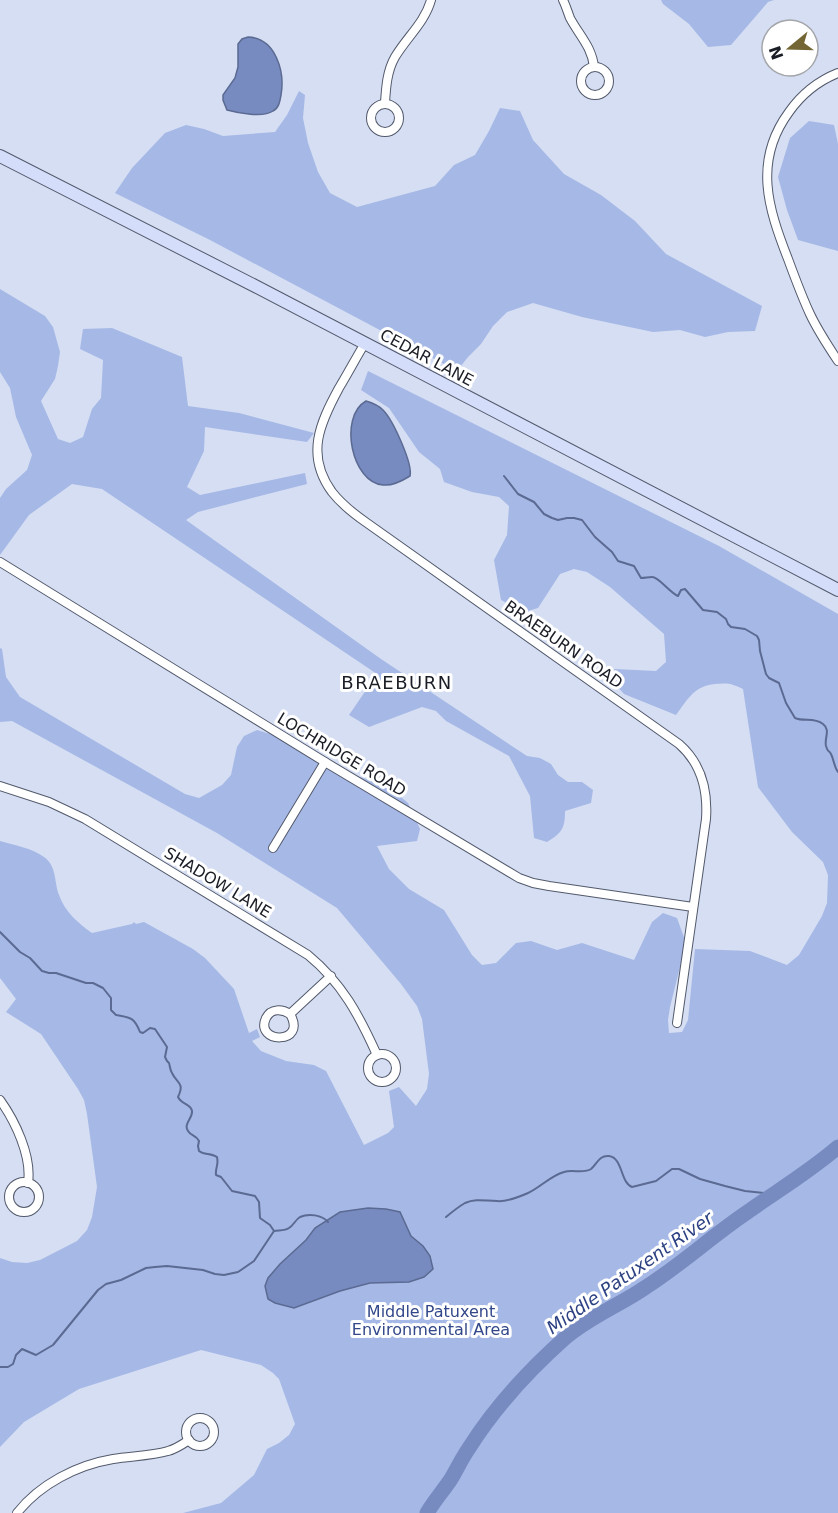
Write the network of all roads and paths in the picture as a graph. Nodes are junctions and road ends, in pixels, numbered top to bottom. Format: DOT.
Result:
graph roads {
  1 [pos="431,0"];
  2 [pos="563,0"];
  3 [pos="594,67"];
  4 [pos="838,73"];
  5 [pos="385,103"];
  6 [pos="0,156"];
  7 [pos="364,343"];
  8 [pos="838,361"];
  9 [pos="0,562"];
  10 [pos="838,590"];
  11 [pos="325,762"];
  12 [pos="0,786"];
  13 [pos="273,849"];
  14 [pos="693,907"];
  15 [pos="331,976"];
  16 [pos="290,1014"];
  17 [pos="676,1023"];
  18 [pos="378,1055"];
  19 [pos="0,1100"];
  20 [pos="28,1183"];
  21 [pos="189,1440"];
  22 [pos="17,1513"];
  1 -- 5 [label="street"];
  2 -- 3 [label="street"];
  4 -- 8 [label="street"];
  6 -- 7 [label="main road, CEDAR LANE"];
  7 -- 10 [label="main road, CEDAR LANE"];
  7 -- 14 [label="street, BRAEBURN ROAD"];
  9 -- 11 [label="street, LOCHRIDGE ROAD"];
  11 -- 13 [label="street"];
  11 -- 14 [label="street, LOCHRIDGE ROAD"];
  12 -- 15 [label="street, SHADOW LANE"];
  14 -- 17 [label="street, BRAEBURN ROAD"];
  15 -- 16 [label="street"];
  15 -- 18 [label="street, SHADOW LANE"];
  19 -- 20 [label="street"];
  21 -- 22 [label="street"];
}
